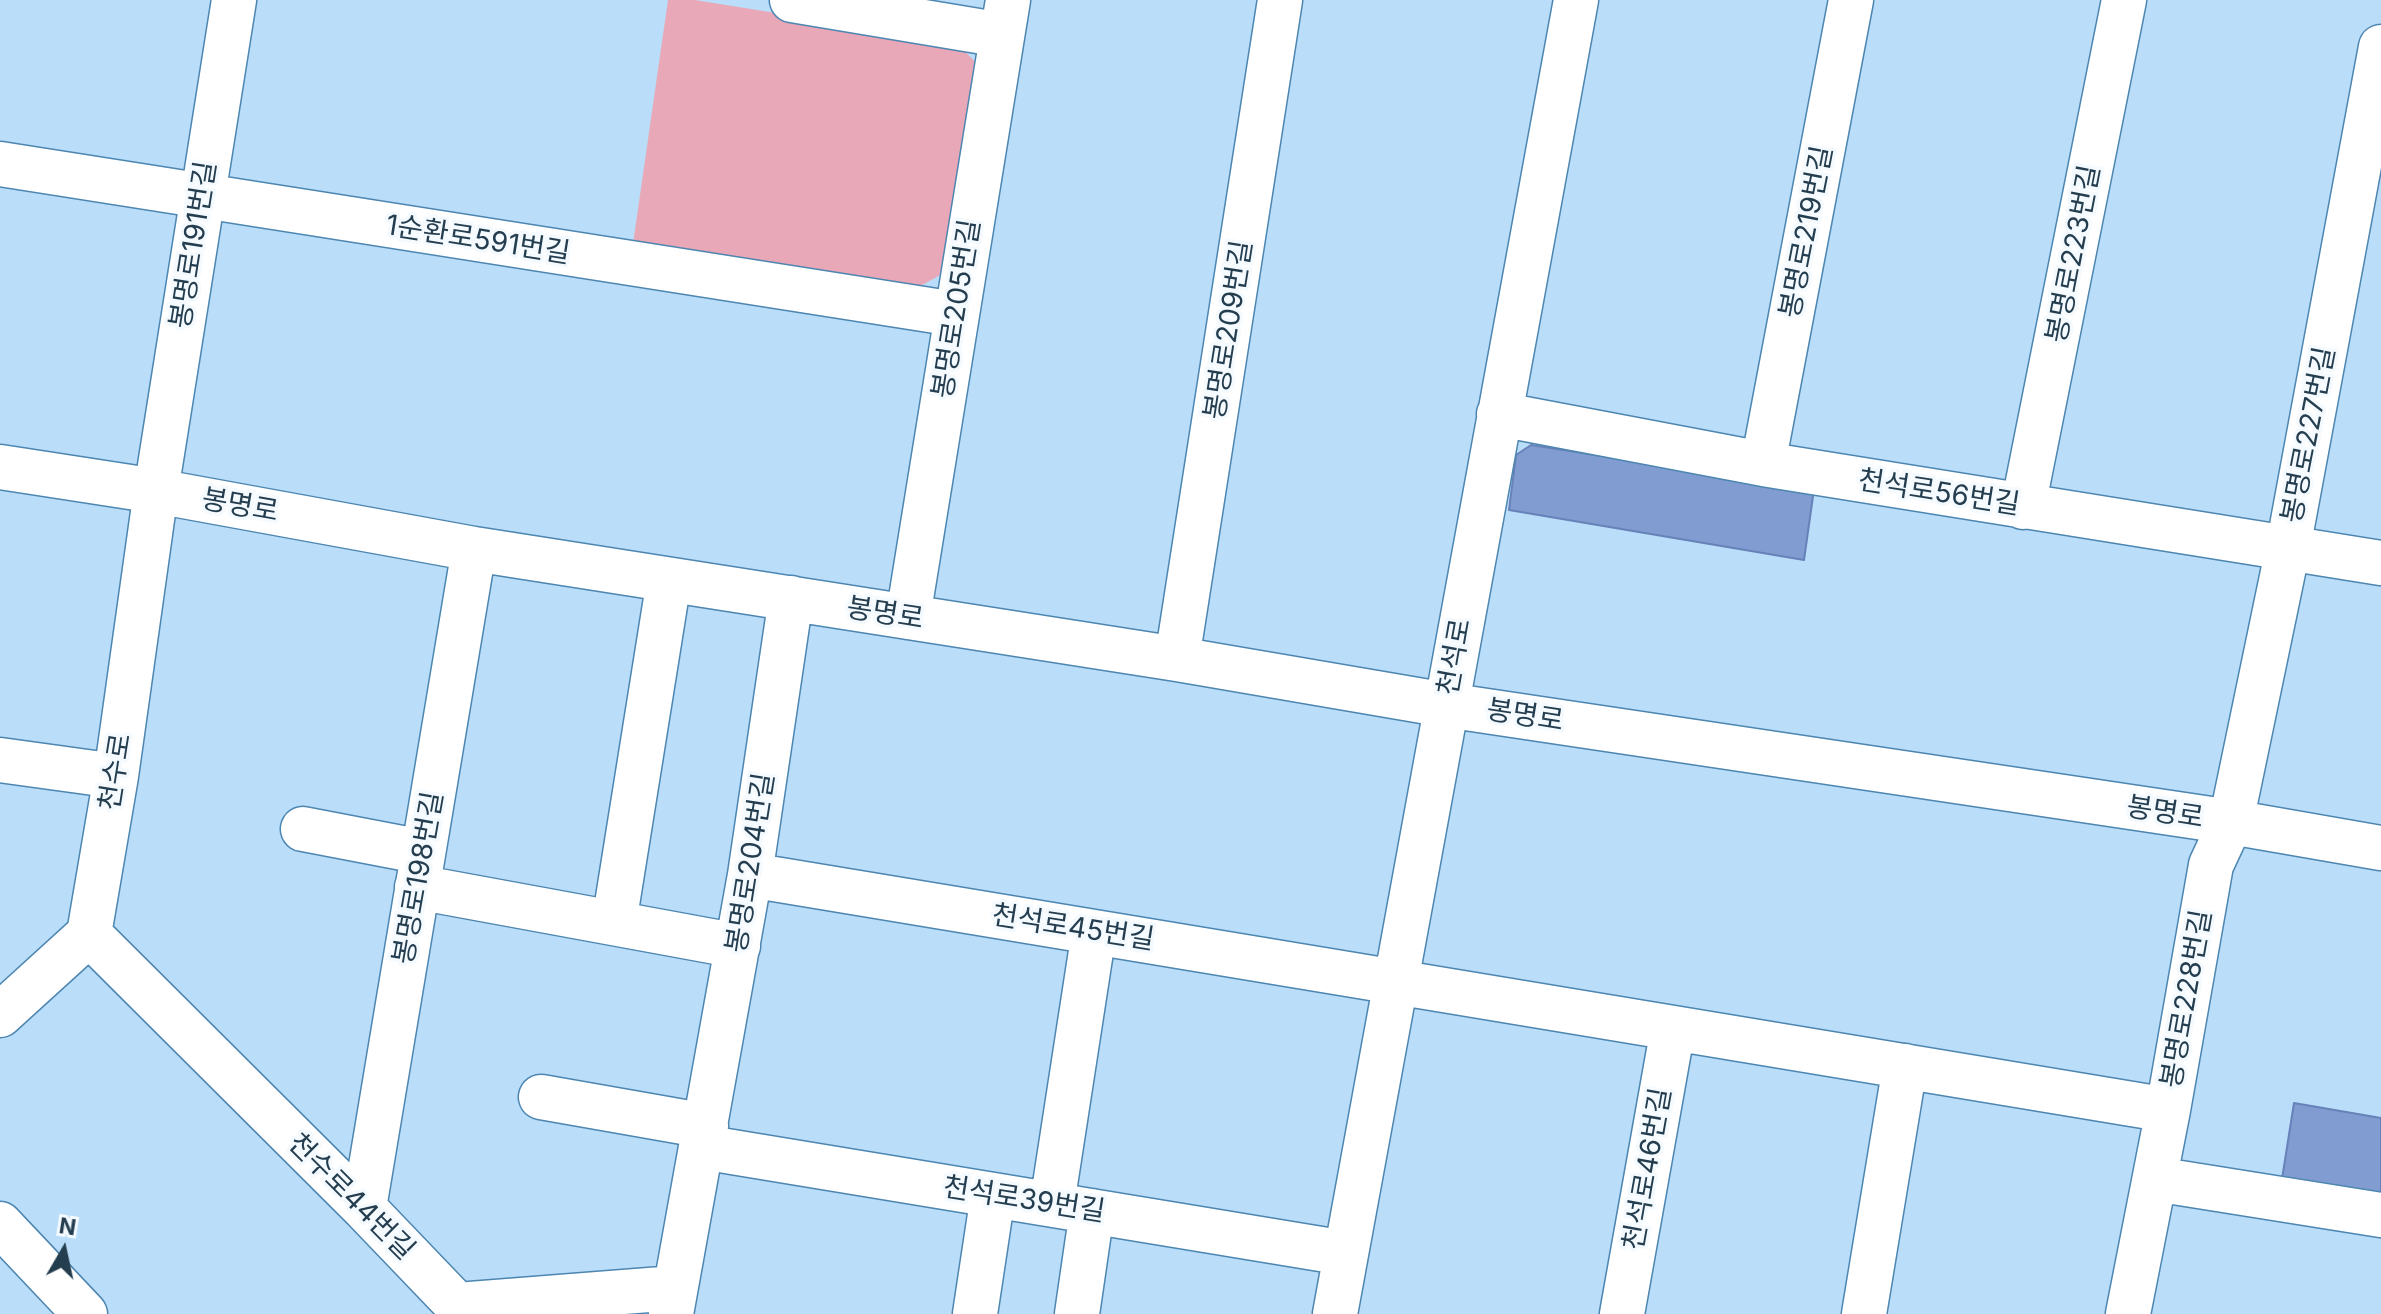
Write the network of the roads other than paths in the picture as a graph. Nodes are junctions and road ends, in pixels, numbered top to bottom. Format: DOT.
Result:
graph roads {
  1 [pos="234,0"];
  2 [pos="792,0"];
  3 [pos="1280,0"];
  4 [pos="1576,0"];
  5 [pos="1851,0"];
  6 [pos="2124,0"];
  7 [pos="1005,18"];
  8 [pos="2381,47"];
  9 [pos="0,164"];
  10 [pos="202,197"];
  11 [pos="955,314"];
  12 [pos="1499,414"];
  13 [pos="1763,464"];
  14 [pos="0,467"];
  15 [pos="156,491"];
  16 [pos="2023,507"];
  17 [pos="2288,548"];
  18 [pos="474,549"];
  19 [pos="2381,563"];
  20 [pos="669,580"];
  21 [pos="791,598"];
  22 [pos="908,617"];
  23 [pos="1177,659"];
  24 [pos="1446,705"];
  25 [pos="0,760"];
  26 [pos="116,776"];
  27 [pos="2231,822"];
  28 [pos="303,829"];
  29 [pos="2381,848"];
  30 [pos="420,870"];
  31 [pos="750,875"];
  32 [pos="614,923"];
  33 [pos="1094,932"];
  34 [pos="89,934"];
  35 [pos="738,946"];
  36 [pos="1396,981"];
  37 [pos="0,1015"];
  38 [pos="1673,1028"];
  39 [pos="1905,1066"];
  40 [pos="541,1097"];
  41 [pos="2168,1110"];
  42 [pos="704,1137"];
  43 [pos="2155,1179"];
  44 [pos="993,1195"];
  45 [pos="364,1208"];
  46 [pos="1072,1208"];
  47 [pos="2381,1215"];
  48 [pos="0,1224"];
  49 [pos="1345,1253"];
  50 [pos="673,1301"];
  51 [pos="1622,1312"];
  52 [pos="85,1314"];
  53 [pos="975,1314"];
  54 [pos="1077,1314"];
  55 [pos="1335,1314"];
  56 [pos="1864,1314"];
  57 [pos="2128,1314"];
  1 -- 10 [label="street, 봉명로191번길"];
  2 -- 7 [label="street"];
  3 -- 23 [label="street, 봉명로209번길"];
  4 -- 12 [label="street, 천석로"];
  5 -- 13 [label="street, 봉명로219번길"];
  6 -- 16 [label="street, 봉명로223번길"];
  7 -- 11 [label="street, 봉명로205번길"];
  8 -- 17 [label="street, 봉명로227번길"];
  9 -- 10 [label="street, 1순환로591번길"];
  10 -- 11 [label="street, 1순환로591번길"];
  10 -- 15 [label="street, 봉명로191번길"];
  11 -- 22 [label="street, 봉명로205번길"];
  12 -- 13 [label="street, 천석로56번길"];
  12 -- 24 [label="street, 천석로"];
  13 -- 16 [label="street, 천석로56번길"];
  14 -- 15 [label="street, 봉명로"];
  15 -- 18 [label="street, 봉명로"];
  15 -- 26 [label="street, 천수로"];
  16 -- 17 [label="street, 천석로56번길"];
  17 -- 19 [label="street, 천석로56번길"];
  17 -- 27 [label="street, 봉명로227번길"];
  18 -- 20 [label="street, 봉명로"];
  18 -- 30 [label="street, 봉명로198번길"];
  20 -- 21 [label="street, 봉명로"];
  20 -- 32 [label="street"];
  21 -- 22 [label="street, 봉명로"];
  21 -- 31 [label="street, 봉명로204번길"];
  22 -- 23 [label="street, 봉명로"];
  23 -- 24 [label="street, 봉명로"];
  24 -- 27 [label="street, 봉명로"];
  24 -- 36 [label="street, 천석로"];
  25 -- 26 [label="street"];
  26 -- 34 [label="street, 천수로"];
  27 -- 29 [label="street, 봉명로"];
  27 -- 41 [label="street, 봉명로228번길"];
  28 -- 30 [label="street"];
  30 -- 32 [label="street"];
  30 -- 45 [label="street, 봉명로198번길"];
  31 -- 33 [label="street, 천석로45번길"];
  31 -- 35 [label="street, 봉명로204번길"];
  32 -- 35 [label="street"];
  33 -- 36 [label="street, 천석로45번길"];
  33 -- 46 [label="street"];
  34 -- 37 [label="street"];
  34 -- 45 [label="street, 천수로44번길"];
  35 -- 42 [label="street, 봉명로204번길"];
  36 -- 38 [label="street"];
  36 -- 49 [label="street, 천석로"];
  38 -- 39 [label="street"];
  38 -- 51 [label="street, 천석로46번길"];
  39 -- 41 [label="street"];
  39 -- 56 [label="street"];
  40 -- 42 [label="street"];
  41 -- 43 [label="street, 봉명로228번길"];
  42 -- 44 [label="street, 천석로39번길"];
  42 -- 50 [label="street, 봉명로204번길"];
  43 -- 47 [label="street"];
  43 -- 57 [label="street, 봉명로228번길"];
  44 -- 46 [label="street, 천석로39번길"];
  44 -- 53 [label="street"];
  45 -- 50 [label="street, 천수로44번길"];
  46 -- 49 [label="street, 천석로39번길"];
  46 -- 54 [label="street"];
  48 -- 52 [label="street"];
  49 -- 55 [label="street, 천석로"];
}
